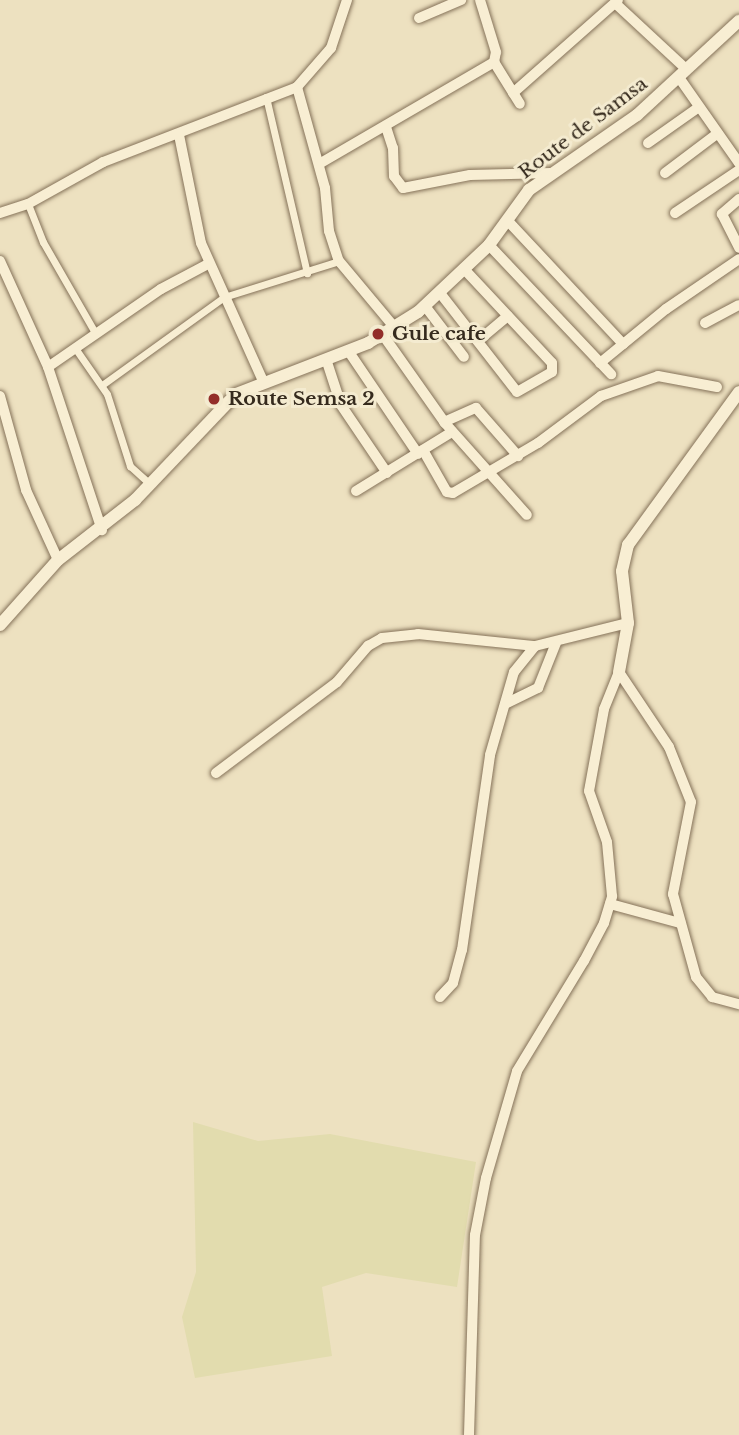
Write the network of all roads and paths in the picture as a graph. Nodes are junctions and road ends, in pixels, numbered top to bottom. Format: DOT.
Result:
graph roads {
  1 [pos="347,0"];
  2 [pos="461,0"];
  3 [pos="480,0"];
  4 [pos="617,1"];
  5 [pos="419,18"];
  6 [pos="739,20"];
  7 [pos="494,62"];
  8 [pos="683,74"];
  9 [pos="297,87"];
  10 [pos="513,93"];
  11 [pos="265,97"];
  12 [pos="520,104"];
  13 [pos="699,107"];
  14 [pos="386,127"];
  15 [pos="718,134"];
  16 [pos="179,135"];
  17 [pos="648,143"];
  18 [pos="739,163"];
  19 [pos="319,164"];
  20 [pos="739,170"];
  21 [pos="551,173"];
  22 [pos="665,173"];
  23 [pos="739,199"];
  24 [pos="28,204"];
  25 [pos="0,213"];
  26 [pos="675,214"];
  27 [pos="507,220"];
  28 [pos="489,245"];
  29 [pos="739,248"];
  30 [pos="739,258"];
  31 [pos="0,261"];
  32 [pos="338,261"];
  33 [pos="208,264"];
  34 [pos="464,270"];
  35 [pos="307,274"];
  36 [pos="440,293"];
  37 [pos="224,297"];
  38 [pos="739,305"];
  39 [pos="425,306"];
  40 [pos="508,316"];
  41 [pos="705,323"];
  42 [pos="395,328"];
  43 [pos="96,334"];
  44 [pos="383,334"];
  45 [pos="478,341"];
  46 [pos="623,344"];
  47 [pos="75,348"];
  48 [pos="349,352"];
  49 [pos="464,357"];
  50 [pos="326,359"];
  51 [pos="600,363"];
  52 [pos="48,367"];
  53 [pos="611,374"];
  54 [pos="263,381"];
  55 [pos="102,385"];
  56 [pos="717,387"];
  57 [pos="739,392"];
  58 [pos="0,396"];
  59 [pos="444,422"];
  60 [pos="452,432"];
  61 [pos="420,452"];
  62 [pos="519,456"];
  63 [pos="387,473"];
  64 [pos="489,474"];
  65 [pos="150,484"];
  66 [pos="356,491"];
  67 [pos="527,515"];
  68 [pos="102,530"];
  69 [pos="58,560"];
  70 [pos="628,622"];
  71 [pos="0,625"];
  72 [pos="556,643"];
  73 [pos="535,646"];
  74 [pos="619,672"];
  75 [pos="505,704"];
  76 [pos="216,773"];
  77 [pos="610,904"];
  78 [pos="680,923"];
  79 [pos="440,997"];
  80 [pos="739,1004"];
  81 [pos="469,1435"];
  1 -- 9 [label="street"];
  2 -- 5 [label="street"];
  3 -- 7 [label="street"];
  4 -- 8 [label="street"];
  4 -- 10 [label="street"];
  6 -- 8 [label="street, Route de Samsa"];
  7 -- 10 [label="street"];
  7 -- 14 [label="street"];
  8 -- 13 [label="street"];
  8 -- 21 [label="street, Route de Samsa"];
  9 -- 11 [label="street"];
  9 -- 19 [label="street"];
  10 -- 12 [label="street"];
  11 -- 16 [label="street"];
  11 -- 35 [label="street"];
  13 -- 15 [label="street"];
  13 -- 17 [label="street"];
  14 -- 19 [label="street"];
  14 -- 21 [label="street"];
  15 -- 18 [label="street"];
  15 -- 22 [label="street"];
  16 -- 24 [label="street"];
  16 -- 33 [label="street"];
  19 -- 32 [label="street"];
  20 -- 26 [label="street"];
  21 -- 27 [label="street, Route de Samsa"];
  23 -- 29 [label="street"];
  24 -- 25 [label="street"];
  24 -- 43 [label="street"];
  27 -- 28 [label="street, Route de Samsa"];
  27 -- 46 [label="street"];
  28 -- 34 [label="street, Route de Samsa"];
  28 -- 51 [label="street"];
  30 -- 46 [label="street"];
  31 -- 52 [label="street"];
  32 -- 35 [label="street"];
  32 -- 42 [label="street"];
  33 -- 37 [label="street"];
  33 -- 43 [label="street"];
  34 -- 36 [label="street, Route de Samsa"];
  34 -- 40 [label="street"];
  35 -- 37 [label="street"];
  36 -- 39 [label="street, Route de Samsa"];
  36 -- 45 [label="street"];
  37 -- 54 [label="street"];
  37 -- 55 [label="street"];
  38 -- 41 [label="street"];
  39 -- 42 [label="street, Route de Samsa"];
  39 -- 49 [label="street"];
  40 -- 45 [label="street"];
  40 -- 45 [label="street"];
  42 -- 44 [label="street, Route de Samsa"];
  43 -- 47 [label="street"];
  44 -- 48 [label="street, Route de Samsa"];
  44 -- 59 [label="street"];
  46 -- 51 [label="street"];
  47 -- 52 [label="street"];
  47 -- 55 [label="street"];
  48 -- 50 [label="street, Route de Samsa"];
  48 -- 61 [label="street"];
  50 -- 54 [label="street, Route de Samsa"];
  50 -- 63 [label="street"];
  51 -- 53 [label="street"];
  52 -- 68 [label="street"];
  54 -- 65 [label="street, Route de Samsa"];
  55 -- 65 [label="street"];
  56 -- 62 [label="street"];
  57 -- 70 [label="street"];
  58 -- 69 [label="street"];
  59 -- 60 [label="street"];
  59 -- 62 [label="street"];
  60 -- 61 [label="street"];
  60 -- 64 [label="street"];
  61 -- 63 [label="street"];
  61 -- 64 [label="street"];
  62 -- 64 [label="street"];
  63 -- 66 [label="street"];
  64 -- 67 [label="street"];
  65 -- 68 [label="street, Route de Samsa"];
  68 -- 69 [label="street, Route de Samsa"];
  69 -- 71 [label="street, Route de Samsa"];
  70 -- 72 [label="street"];
  70 -- 74 [label="street"];
  72 -- 73 [label="street"];
  72 -- 75 [label="street"];
  73 -- 75 [label="street"];
  73 -- 76 [label="street"];
  74 -- 77 [label="street"];
  74 -- 78 [label="street"];
  75 -- 79 [label="street"];
  77 -- 78 [label="street"];
  77 -- 81 [label="street"];
  78 -- 80 [label="street"];
}
